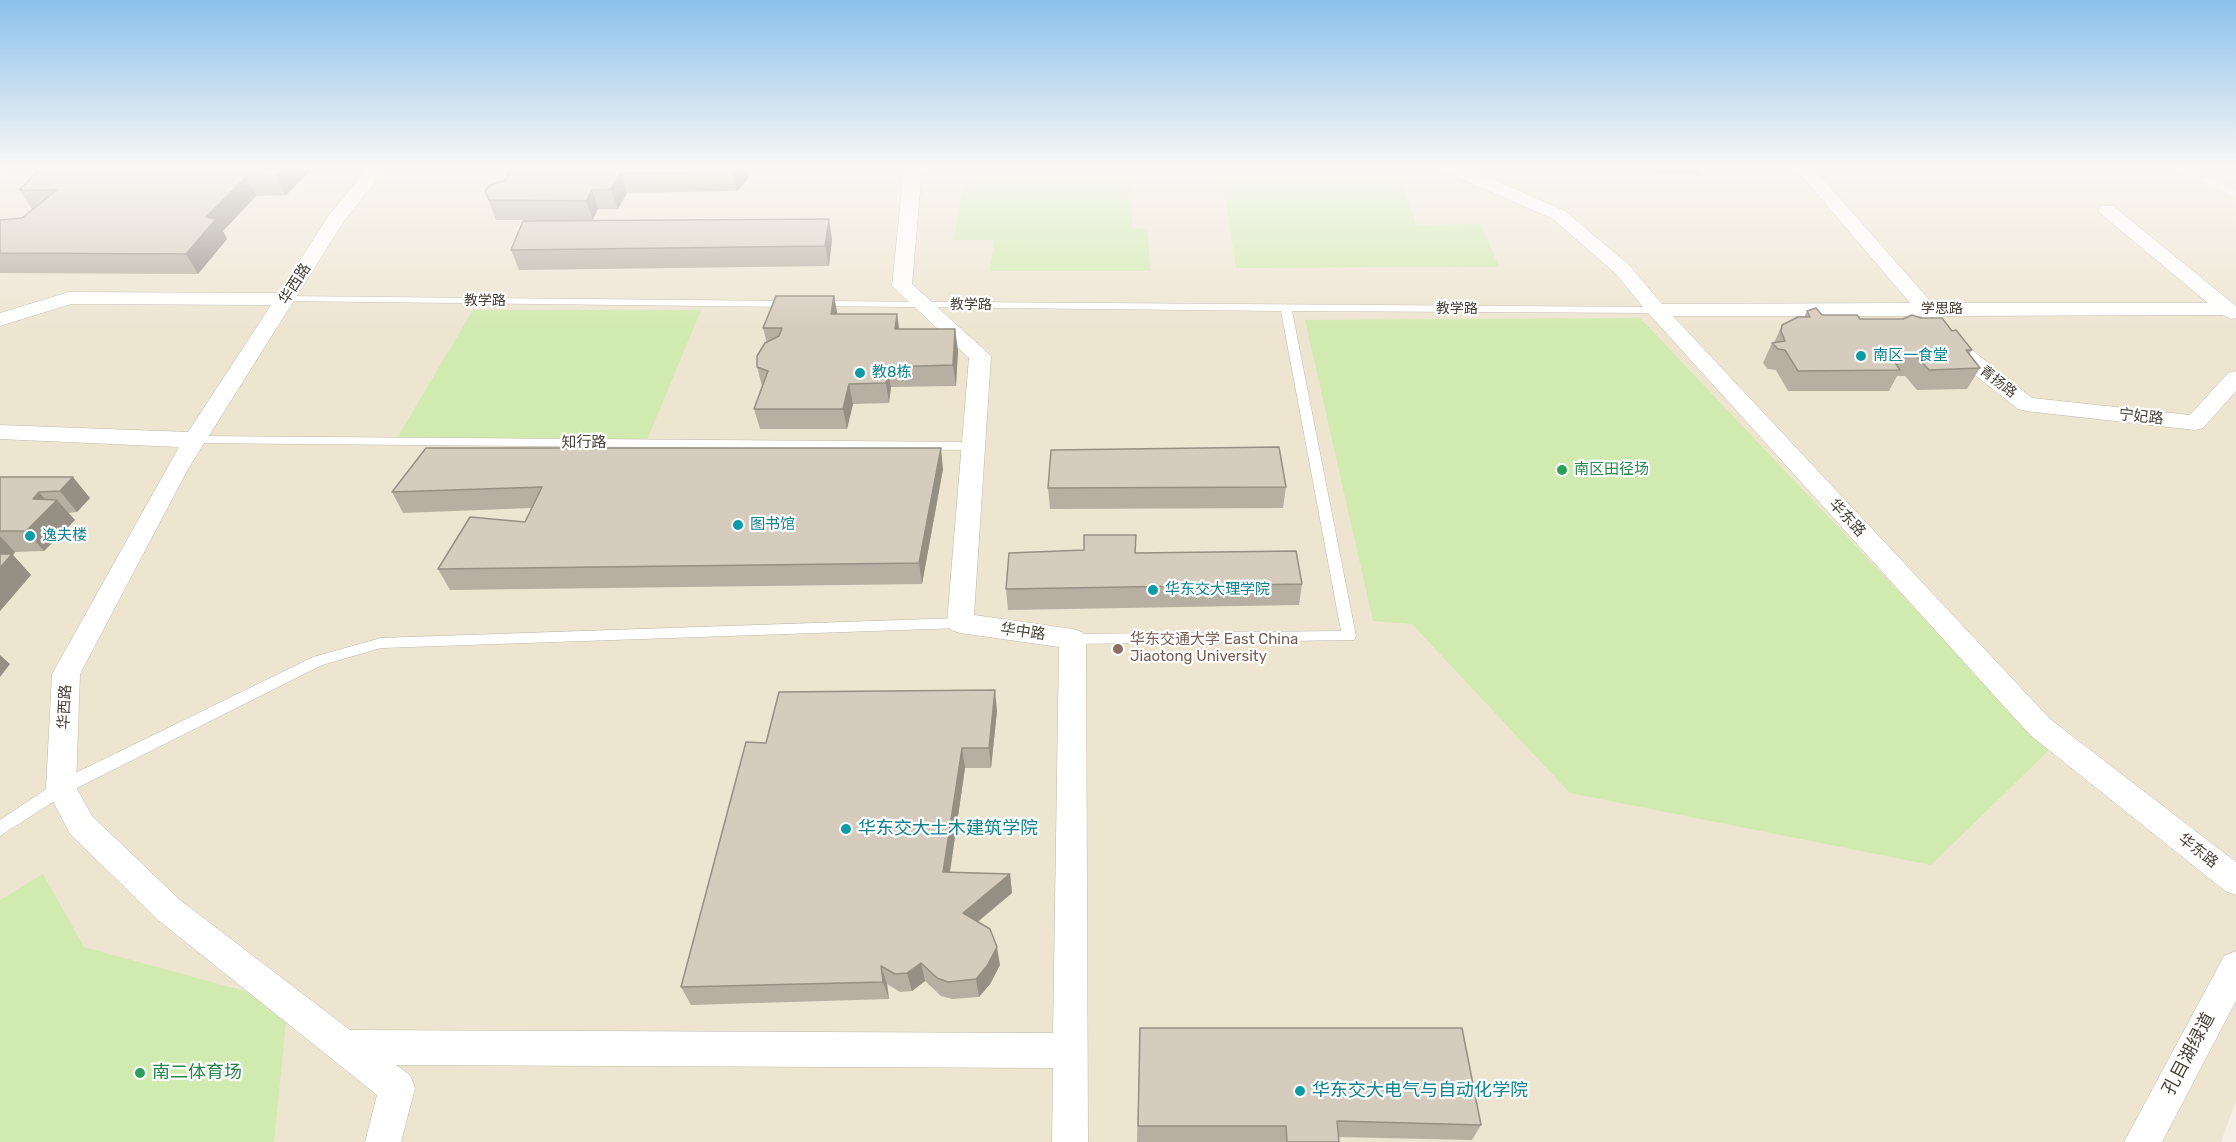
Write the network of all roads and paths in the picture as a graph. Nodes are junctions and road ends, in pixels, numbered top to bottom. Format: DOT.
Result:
graph roads {
  1 [pos="334,222"];
  2 [pos="908,222"];
  3 [pos="1568,222"];
  4 [pos="1851,222"];
  5 [pos="2122,222"];
  6 [pos="285,299"];
  7 [pos="923,305"];
  8 [pos="1286,307"];
  9 [pos="1926,309"];
  10 [pos="1656,310"];
  11 [pos="2232,313"];
  12 [pos="0,320"];
  13 [pos="2236,378"];
  14 [pos="2026,404"];
  15 [pos="0,432"];
  16 [pos="194,440"];
  17 [pos="974,446"];
  18 [pos="960,623"];
  19 [pos="1073,639"];
  20 [pos="61,789"];
  21 [pos="0,829"];
  22 [pos="2236,880"];
  23 [pos="2236,967"];
  24 [pos="344,1047"];
  25 [pos="1071,1051"];
  26 [pos="383,1142"];
  27 [pos="1070,1142"];
  28 [pos="2142,1142"];
  1 -- 6 [label="street, 华西路"];
  2 -- 7 [label="street"];
  3 -- 10 [label="street, 华东路"];
  4 -- 9 [label="street, 青扬路"];
  5 -- 11 [label="street"];
  6 -- 7 [label="lane, 教学路"];
  6 -- 12 [label="street"];
  6 -- 16 [label="street, 华西路"];
  7 -- 8 [label="lane, 教学路"];
  7 -- 17 [label="street"];
  8 -- 10 [label="lane, 教学路"];
  8 -- 19 [label="lane"];
  9 -- 10 [label="street, 学思路"];
  9 -- 11 [label="street, 学思路"];
  9 -- 14 [label="street, 青扬路"];
  10 -- 22 [label="street, 华东路"];
  13 -- 14 [label="street, 宁妃路"];
  15 -- 16 [label="street"];
  16 -- 17 [label="lane, 知行路"];
  16 -- 20 [label="street, 华西路"];
  17 -- 18 [label="street"];
  18 -- 19 [label="street, 华中路"];
  18 -- 20 [label="lane"];
  19 -- 25 [label="street"];
  20 -- 21 [label="lane"];
  20 -- 24 [label="street"];
  23 -- 28 [label="street, 孔目湖绿道"];
  24 -- 25 [label="street"];
  24 -- 26 [label="street"];
  25 -- 27 [label="street"];
}
